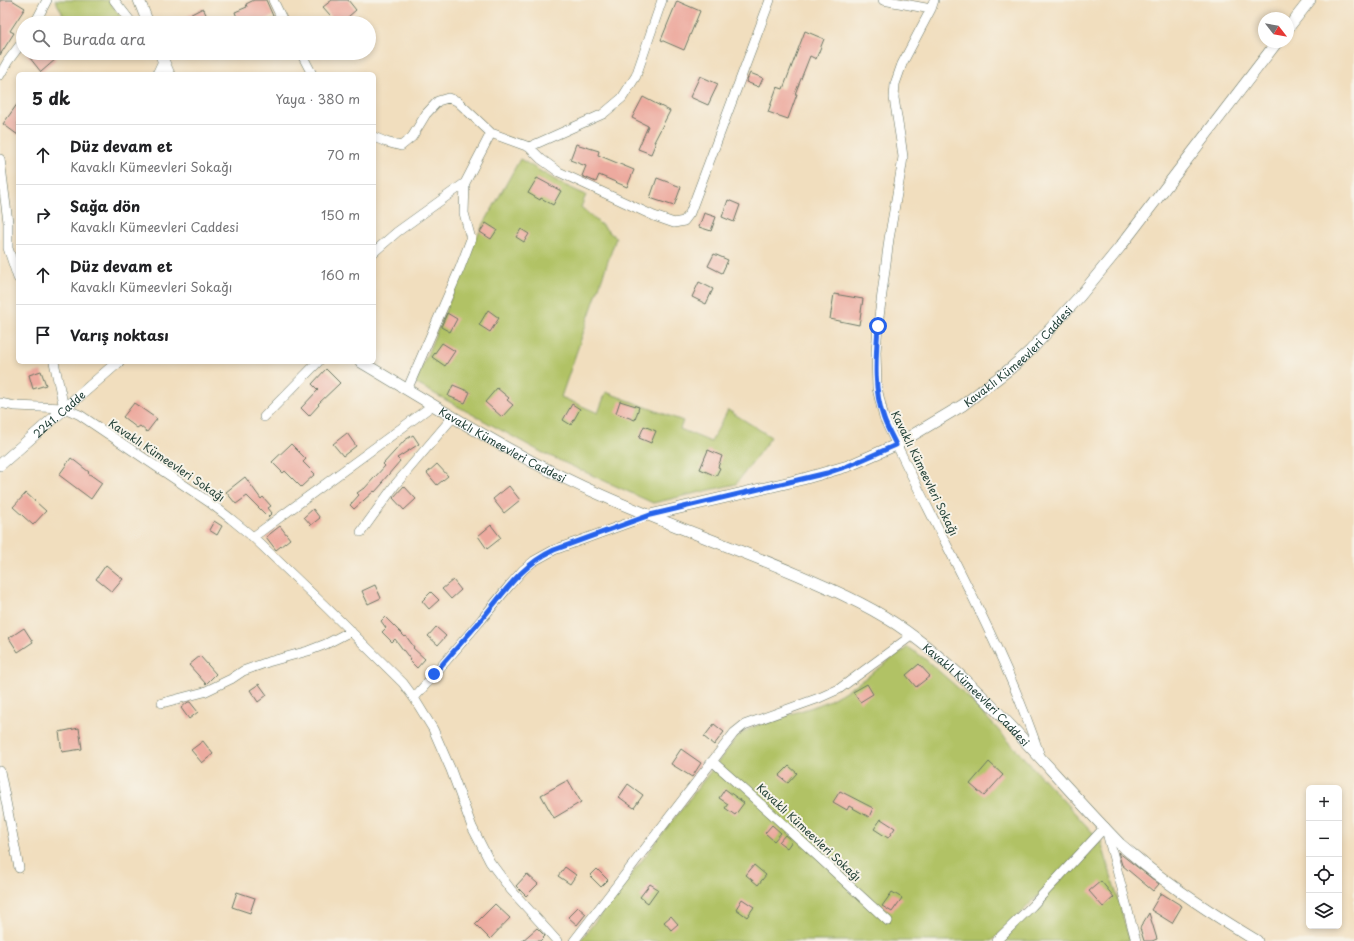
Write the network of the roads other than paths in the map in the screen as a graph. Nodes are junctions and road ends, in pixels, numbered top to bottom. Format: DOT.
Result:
graph roads {
  1 [pos="47,0"];
  2 [pos="114,0"];
  3 [pos="139,0"];
  4 [pos="273,0"];
  5 [pos="662,0"];
  6 [pos="770,0"];
  7 [pos="883,0"];
  8 [pos="1310,0"];
  9 [pos="932,4"];
  10 [pos="39,16"];
  11 [pos="127,16"];
  12 [pos="145,16"];
  13 [pos="281,16"];
  14 [pos="1294,20"];
  15 [pos="1272,48"];
  16 [pos="16,50"];
  17 [pos="161,60"];
  18 [pos="163,60"];
  19 [pos="305,60"];
  20 [pos="158,72"];
  21 [pos="168,72"];
  22 [pos="311,72"];
  23 [pos="0,75"];
  24 [pos="491,133"];
  25 [pos="376,138"];
  26 [pos="529,147"];
  27 [pos="0,159"];
  28 [pos="464,183"];
  29 [pos="4,212"];
  30 [pos="376,250"];
  31 [pos="16,272"];
  32 [pos="54,364"];
  33 [pos="116,364"];
  34 [pos="316,364"];
  35 [pos="364,364"];
  36 [pos="407,390"];
  37 [pos="0,403"];
  38 [pos="433,405"];
  39 [pos="64,408"];
  40 [pos="264,417"];
  41 [pos="453,417"];
  42 [pos="896,445"];
  43 [pos="0,465"];
  44 [pos="650,515"];
  45 [pos="361,532"];
  46 [pos="253,538"];
  47 [pos="351,631"];
  48 [pos="911,636"];
  49 [pos="414,698"];
  50 [pos="162,703"];
  51 [pos="1040,756"];
  52 [pos="712,762"];
  53 [pos="0,771"];
  54 [pos="1105,827"];
  55 [pos="19,868"];
  56 [pos="888,921"];
  57 [pos="556,941"];
  58 [pos="574,941"];
  59 [pos="996,941"];
  60 [pos="1136,941"];
  61 [pos="1257,941"];
  1 -- 10 [label="street"];
  2 -- 11 [label="street"];
  3 -- 12 [label="street"];
  4 -- 13 [label="street"];
  5 -- 26 [label="street"];
  6 -- 26 [label="street"];
  7 -- 9 [label="street"];
  8 -- 14 [label="street"];
  9 -- 42 [label="street, Kavaklı Kümeevleri Sokağı"];
  15 -- 42 [label="street, Kavaklı Kümeevleri Caddesi"];
  16 -- 23 [label="street"];
  17 -- 20 [label="street"];
  18 -- 21 [label="street"];
  19 -- 22 [label="street"];
  24 -- 25 [label="street"];
  24 -- 26 [label="street"];
  24 -- 28 [label="street"];
  27 -- 29 [label="street"];
  28 -- 30 [label="street"];
  28 -- 36 [label="street"];
  29 -- 31 [label="street"];
  32 -- 39 [label="street"];
  33 -- 39 [label="street, 2241. Cadde"];
  34 -- 40 [label="street"];
  35 -- 36 [label="street, Kavaklı Kümeevleri Caddesi"];
  36 -- 38 [label="street, Kavaklı Kümeevleri Caddesi"];
  37 -- 39 [label="street"];
  38 -- 41 [label="street, Kavaklı Kümeevleri Caddesi"];
  38 -- 46 [label="street"];
  39 -- 43 [label="street, 2241. Cadde"];
  39 -- 46 [label="street, Kavaklı Kümeevleri Sokağı"];
  41 -- 44 [label="street, Kavaklı Kümeevleri Caddesi"];
  41 -- 45 [label="street"];
  42 -- 44 [label="street, Kavaklı Kümeevleri Caddesi"];
  42 -- 51 [label="street, Kavaklı Kümeevleri Sokağı"];
  44 -- 48 [label="street, Kavaklı Kümeevleri Caddesi"];
  44 -- 49 [label="street"];
  46 -- 47 [label="street, Kavaklı Kümeevleri Sokağı"];
  47 -- 49 [label="street, Kavaklı Kümeevleri Sokağı"];
  47 -- 50 [label="street"];
  48 -- 51 [label="street, Kavaklı Kümeevleri Caddesi"];
  48 -- 52 [label="street"];
  49 -- 57 [label="street, Kavaklı Kümeevleri Sokağı"];
  51 -- 54 [label="street, Kavaklı Kümeevleri Caddesi"];
  52 -- 56 [label="street, Kavaklı Kümeevleri Sokağı"];
  52 -- 58 [label="street"];
  53 -- 55 [label="street"];
  54 -- 59 [label="street"];
  54 -- 60 [label="street"];
  54 -- 61 [label="street, Kavaklı Kümeevleri Caddesi"];
}
